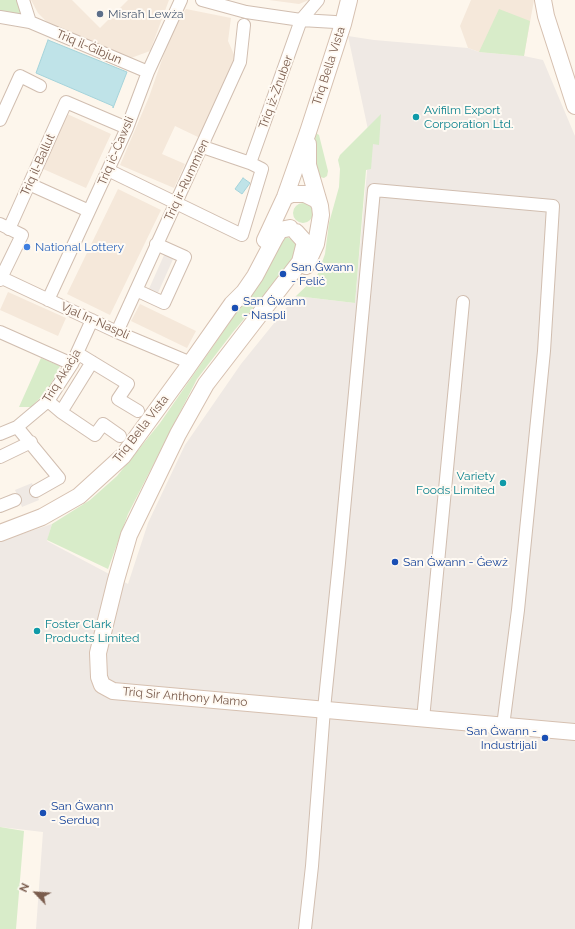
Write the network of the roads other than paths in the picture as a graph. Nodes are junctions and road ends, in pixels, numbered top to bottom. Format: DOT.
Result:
graph roads {
  1 [pos="23,0"];
  2 [pos="181,0"];
  3 [pos="202,0"];
  4 [pos="318,0"];
  5 [pos="349,0"];
  6 [pos="542,0"];
  7 [pos="0,18"];
  8 [pos="301,20"];
  9 [pos="30,22"];
  10 [pos="342,24"];
  11 [pos="244,25"];
  12 [pos="148,72"];
  13 [pos="40,86"];
  14 [pos="575,106"];
  15 [pos="0,120"];
  16 [pos="127,128"];
  17 [pos="308,132"];
  18 [pos="203,146"];
  19 [pos="250,163"];
  20 [pos="108,170"];
  21 [pos="29,184"];
  22 [pos="283,202"];
  23 [pos="176,204"];
  24 [pos="89,211"];
  25 [pos="320,211"];
  26 [pos="5,227"];
  27 [pos="293,230"];
  28 [pos="275,238"];
  29 [pos="156,244"];
  30 [pos="0,278"];
  31 [pos="136,290"];
  32 [pos="48,300"];
  33 [pos="463,302"];
  34 [pos="268,303"];
  35 [pos="232,304"];
  36 [pos="92,320"];
  37 [pos="0,332"];
  38 [pos="117,332"];
  39 [pos="74,358"];
  40 [pos="92,362"];
  41 [pos="191,363"];
  42 [pos="48,401"];
  43 [pos="138,411"];
  44 [pos="61,412"];
  45 [pos="16,426"];
  46 [pos="0,434"];
  47 [pos="120,436"];
  48 [pos="31,442"];
  49 [pos="0,457"];
  50 [pos="36,491"];
  51 [pos="15,500"];
  52 [pos="0,506"];
  53 [pos="0,533"];
  54 [pos="324,709"];
  55 [pos="423,719"];
  56 [pos="503,726"];
  57 [pos="575,732"];
  58 [pos="305,929"];
  1 -- 9 [label="street"];
  2 -- 12 [label="street, Triq iċ-Ċawsli"];
  3 -- 8 [label="street"];
  4 -- 8 [label="street"];
  5 -- 10 [label="main road, Triq Bella Vista"];
  6 -- 14 [label="main road"];
  7 -- 9 [label="street, Triq il-Ġibjun"];
  8 -- 10 [label="street"];
  8 -- 19 [label="street, Triq iż-Żnuber"];
  9 -- 12 [label="street, Triq il-Ġibjun"];
  10 -- 17 [label="main road, Triq Bella Vista"];
  11 -- 18 [label="street, Triq ir-Rummien"];
  12 -- 16 [label="street, Triq iċ-Ċawsli"];
  13 -- 15 [label="street"];
  16 -- 20 [label="street, Triq iċ-Ċawsli"];
  16 -- 21 [label="street, Triq il-Ballut"];
  17 -- 22 [label="main road, Triq Bella Vista"];
  17 -- 25 [label="main road, Triq Bella Vista"];
  18 -- 19 [label="street"];
  18 -- 23 [label="street, Triq ir-Rummien"];
  19 -- 23 [label="street"];
  20 -- 23 [label="street"];
  20 -- 24 [label="street, Triq iċ-Ċawsli"];
  21 -- 24 [label="street"];
  21 -- 26 [label="street, Triq il-Ballut"];
  22 -- 25 [label="main road"];
  22 -- 27 [label="main road"];
  22 -- 28 [label="main road, Triq Bella Vista"];
  22 -- 35 [label="main road, Triq Bella Vista"];
  23 -- 29 [label="street, Triq ir-Rummien"];
  24 -- 32 [label="street, Triq iċ-Ċawsli"];
  25 -- 27 [label="main road, Triq Bella Vista"];
  25 -- 34 [label="main road, Triq Sir Anthony Mamo"];
  26 -- 30 [label="street"];
  27 -- 28 [label="main road, Triq Bella Vista"];
  27 -- 34 [label="main road, Triq Sir Anthony Mamo"];
  28 -- 35 [label="main road, Triq Bella Vista"];
  29 -- 31 [label="street, Triq ir-Rummien"];
  29 -- 31 [label="street"];
  30 -- 32 [label="street, Vjal In-Naspli"];
  31 -- 38 [label="street, Triq ir-Rummien"];
  32 -- 36 [label="street, Vjal In-Naspli"];
  33 -- 55 [label="street"];
  34 -- 54 [label="main road, Triq Sir Anthony Mamo"];
  35 -- 41 [label="main road, Triq Bella Vista"];
  36 -- 38 [label="street, Vjal In-Naspli"];
  36 -- 39 [label="street, Triq Akaċja"];
  37 -- 39 [label="street"];
  38 -- 41 [label="street, Vjal In-Naspli"];
  39 -- 40 [label="street"];
  39 -- 42 [label="street, Triq Akaċja"];
  40 -- 43 [label="street"];
  40 -- 44 [label="street, Triq Akaċja"];
  41 -- 53 [label="main road, Triq Bella Vista"];
  42 -- 44 [label="street"];
  42 -- 45 [label="street, Triq Akaċja"];
  44 -- 47 [label="street"];
  45 -- 46 [label="street, Triq Akaċja"];
  45 -- 48 [label="street"];
  48 -- 49 [label="street"];
  48 -- 50 [label="street"];
  51 -- 52 [label="street"];
  54 -- 55 [label="main road, Triq Sir Anthony Mamo"];
  54 -- 56 [label="street"];
  54 -- 58 [label="street"];
  55 -- 56 [label="main road, Triq Sir Anthony Mamo"];
  56 -- 57 [label="main road, Triq Sir Anthony Mamo"];
}
